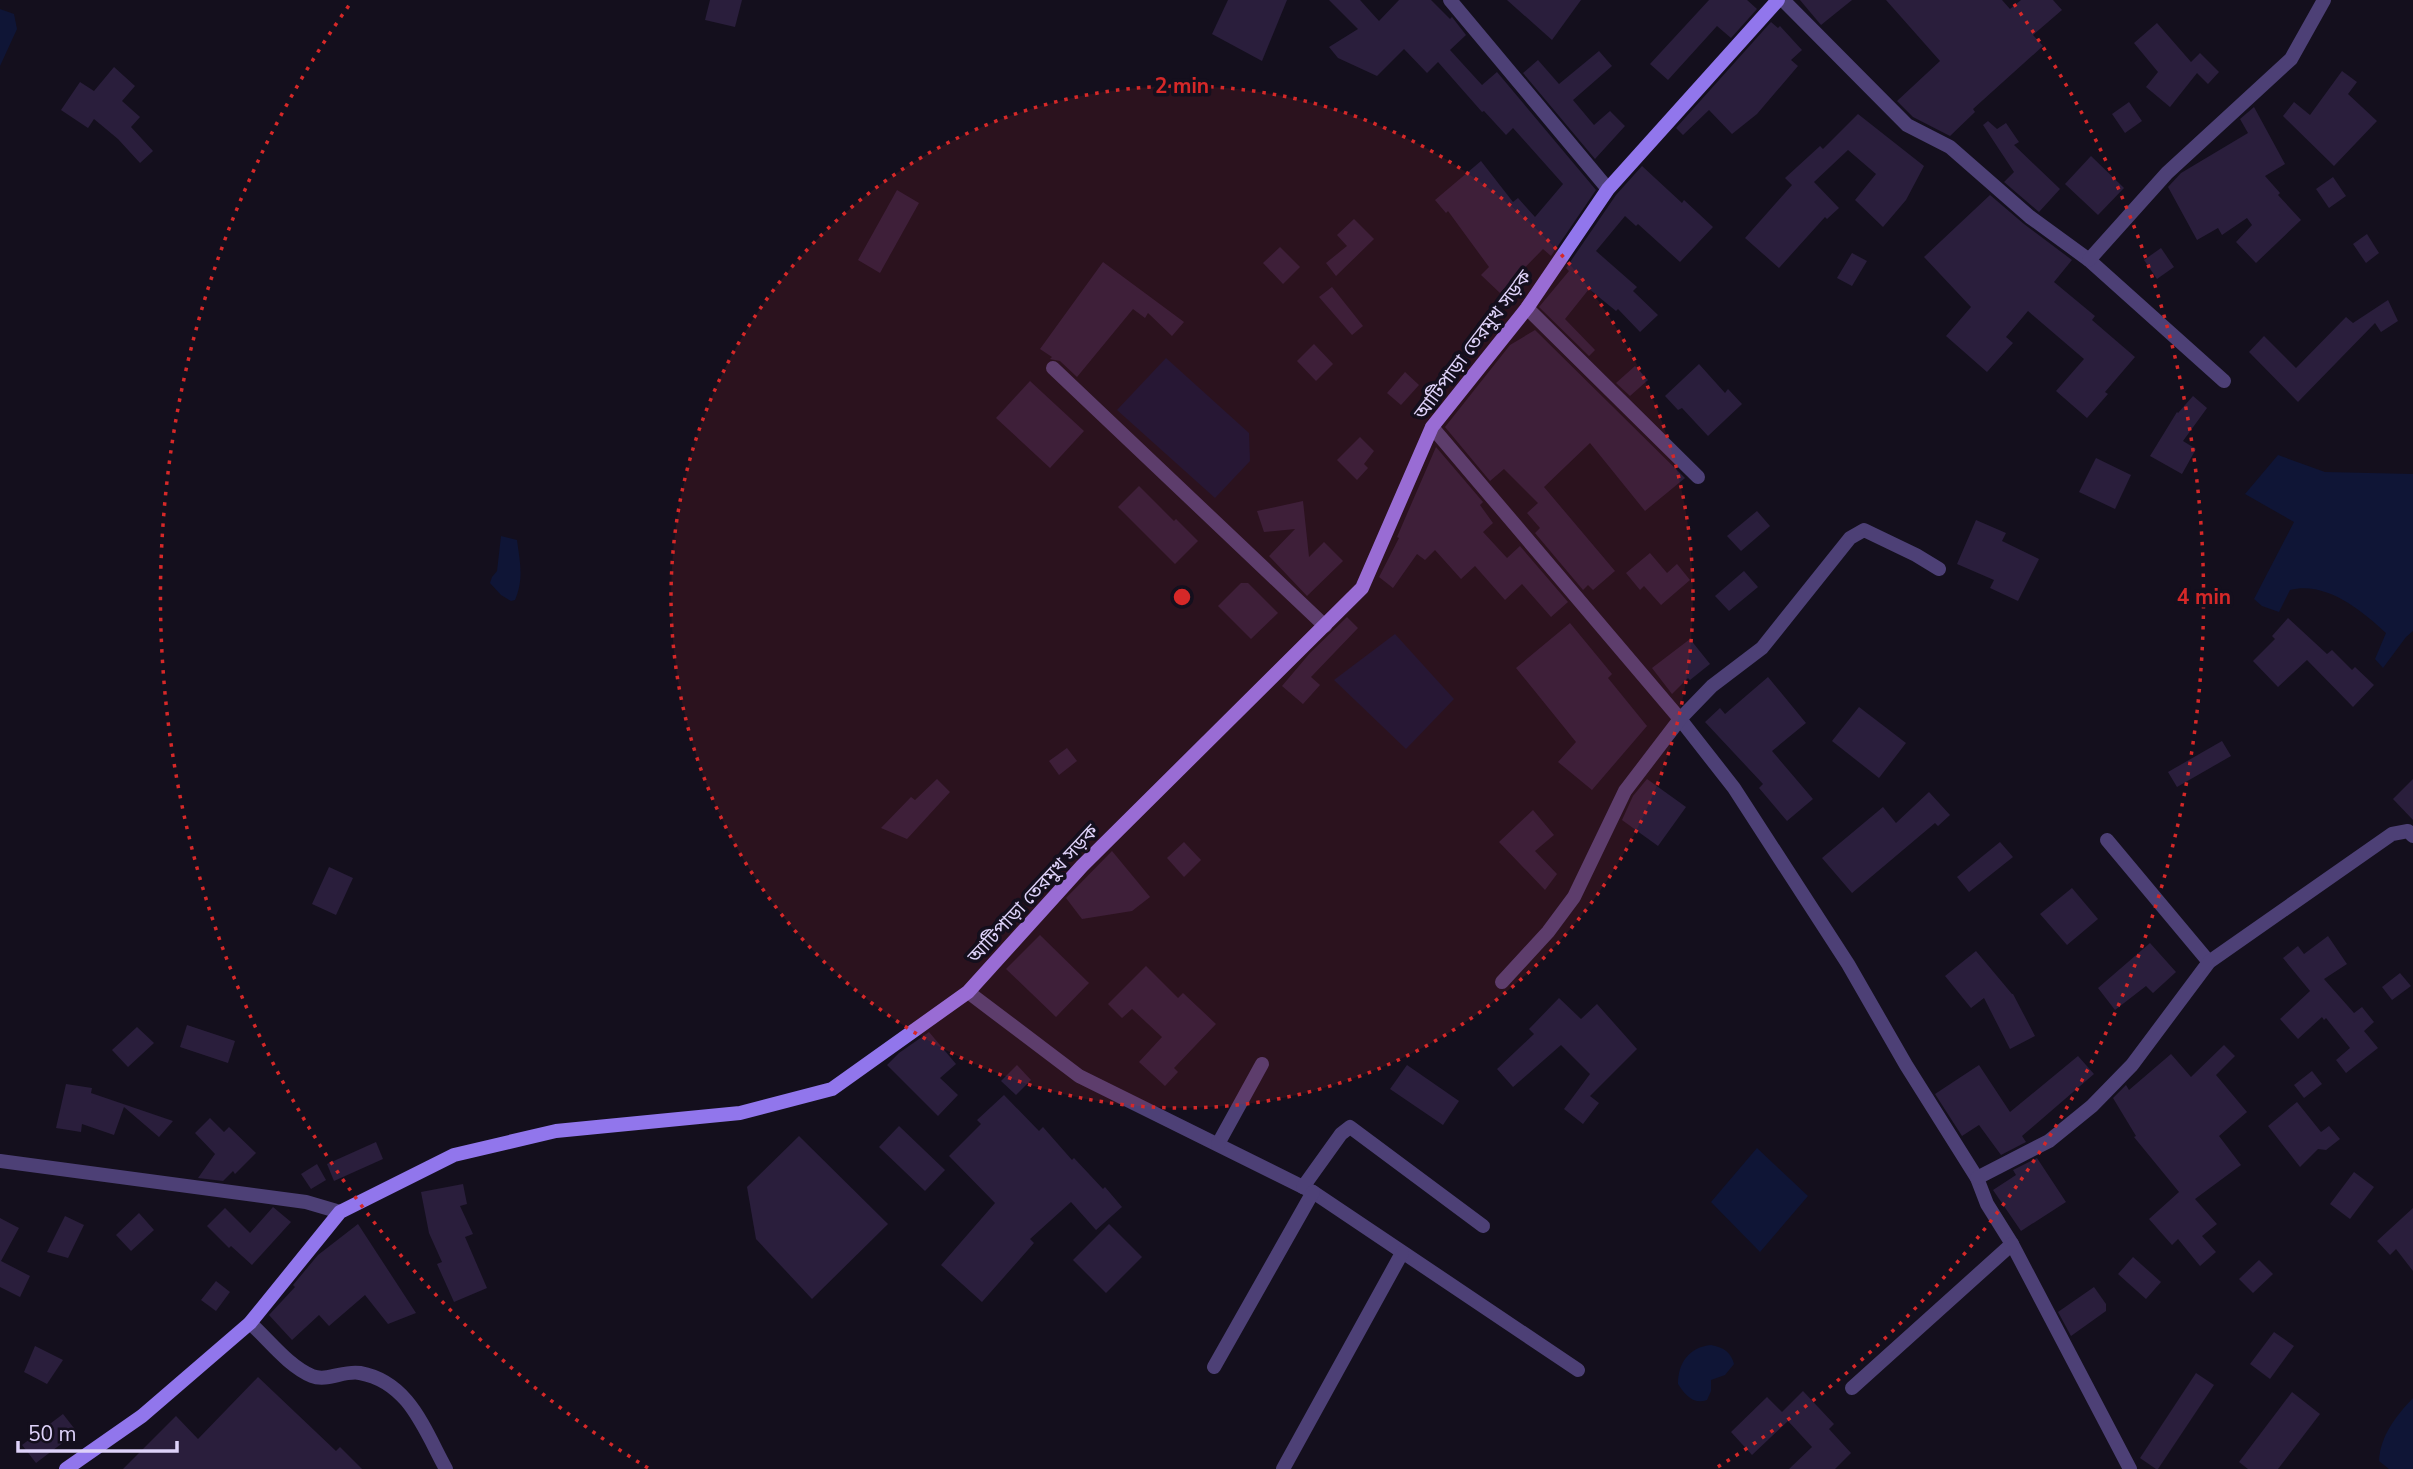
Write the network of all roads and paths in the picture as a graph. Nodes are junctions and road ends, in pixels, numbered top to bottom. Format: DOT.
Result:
graph roads {
  1 [pos="1450,0"];
  2 [pos="1778,0"];
  3 [pos="1783,0"];
  4 [pos="2324,0"];
  5 [pos="1608,189"];
  6 [pos="2089,260"];
  7 [pos="1527,308"];
  8 [pos="1054,368"];
  9 [pos="2224,381"];
  10 [pos="1432,427"];
  11 [pos="1698,478"];
  12 [pos="1939,569"];
  13 [pos="1325,626"];
  14 [pos="1681,719"];
  15 [pos="2413,836"];
  16 [pos="2107,840"];
  17 [pos="2209,962"];
  18 [pos="1502,982"];
  19 [pos="968,992"];
  20 [pos="1262,1064"];
  21 [pos="1218,1144"];
  22 [pos="0,1161"];
  23 [pos="1977,1178"];
  24 [pos="1308,1190"];
  25 [pos="340,1212"];
  26 [pos="1483,1226"];
  27 [pos="2012,1244"];
  28 [pos="1402,1252"];
  29 [pos="250,1323"];
  30 [pos="1214,1367"];
  31 [pos="1578,1370"];
  32 [pos="1852,1388"];
  33 [pos="66,1469"];
  34 [pos="446,1469"];
  35 [pos="1283,1469"];
  36 [pos="2130,1469"];
  1 -- 5 [label="street"];
  2 -- 5 [label="main road, আটিপাড়া তেরমুখ সড়ক"];
  3 -- 6 [label="street"];
  4 -- 6 [label="street"];
  5 -- 7 [label="main road, আটিপাড়া তেরমুখ সড়ক"];
  6 -- 9 [label="street"];
  7 -- 10 [label="main road, আটিপাড়া তেরমুখ সড়ক"];
  7 -- 11 [label="street"];
  8 -- 13 [label="street"];
  10 -- 13 [label="main road, আটিপাড়া তেরমুখ সড়ক"];
  10 -- 14 [label="street"];
  12 -- 14 [label="street"];
  13 -- 19 [label="main road, আটিপাড়া তেরমুখ সড়ক"];
  14 -- 18 [label="street"];
  14 -- 23 [label="street"];
  15 -- 17 [label="street"];
  16 -- 17 [label="street"];
  17 -- 23 [label="street"];
  19 -- 21 [label="street"];
  19 -- 25 [label="main road, আটিপাড়া তেরমুখ সড়ক"];
  20 -- 21 [label="street"];
  21 -- 24 [label="street"];
  22 -- 25 [label="street"];
  23 -- 27 [label="street"];
  24 -- 26 [label="street"];
  24 -- 28 [label="street"];
  24 -- 30 [label="street"];
  25 -- 29 [label="main road, আটিপাড়া তেরমুখ সড়ক"];
  27 -- 32 [label="street"];
  27 -- 36 [label="street"];
  28 -- 31 [label="street"];
  28 -- 35 [label="street"];
  29 -- 33 [label="main road, আটিপাড়া তেরমুখ সড়ক"];
  29 -- 34 [label="street"];
}
